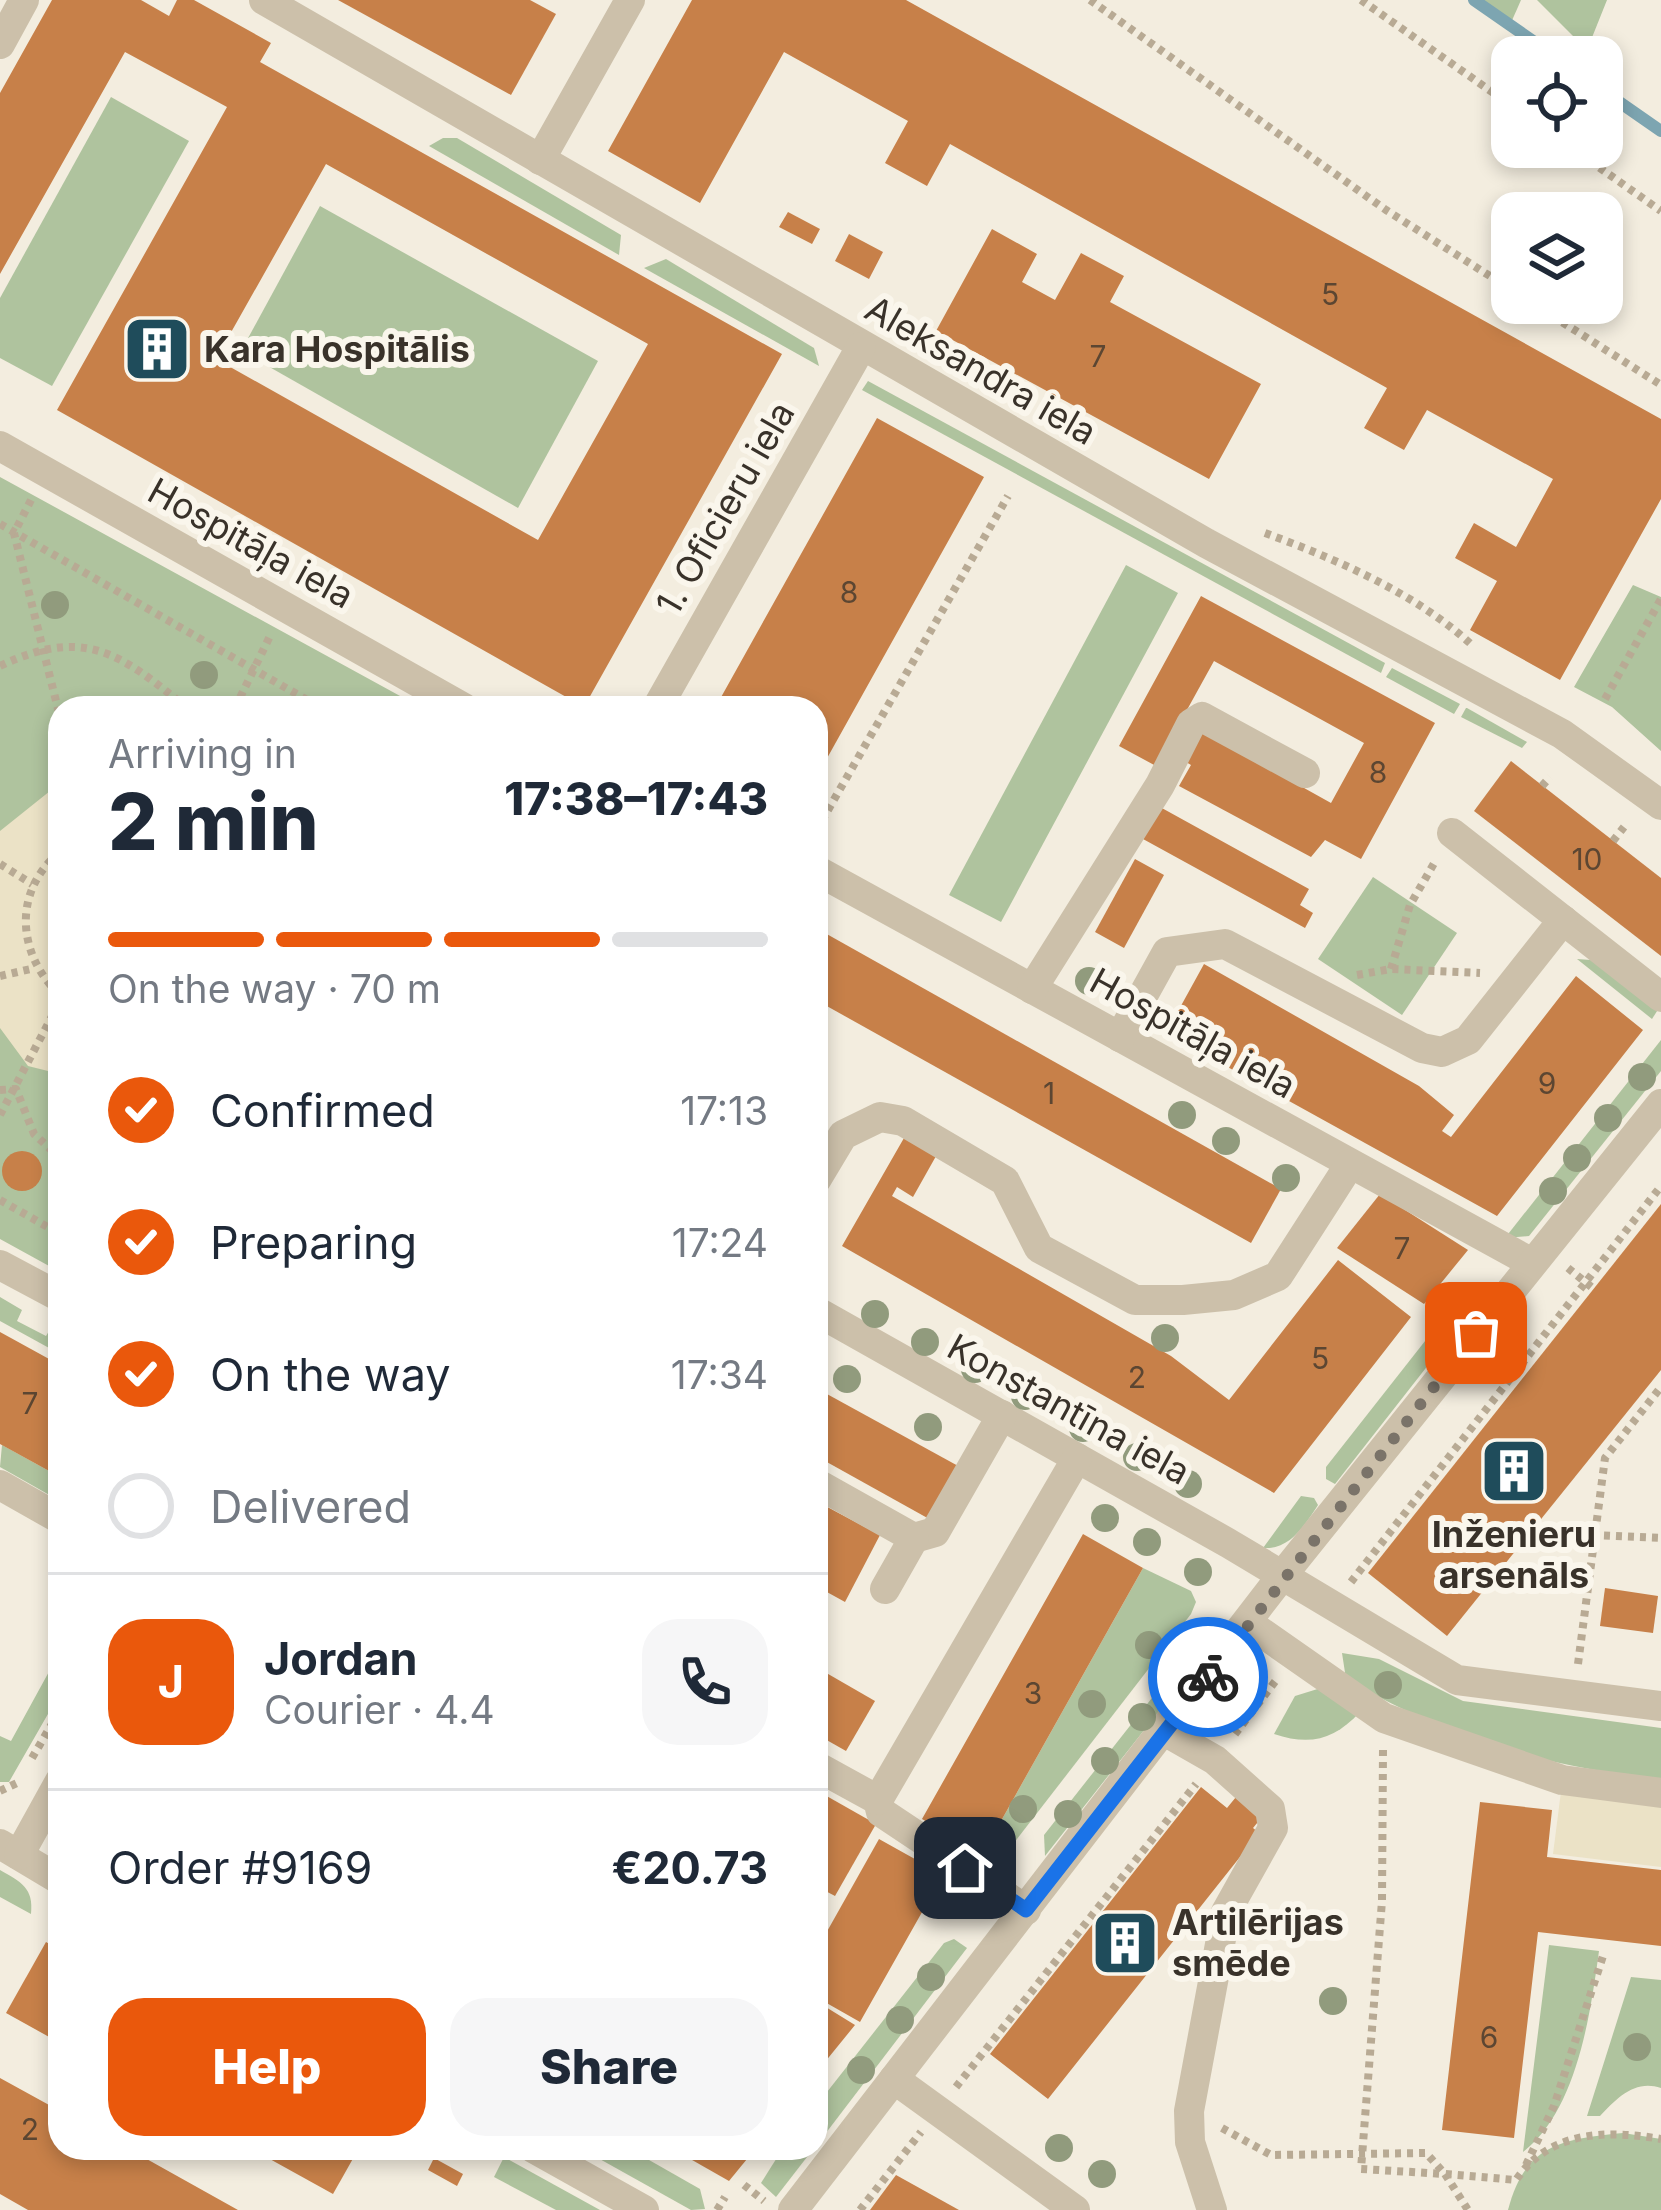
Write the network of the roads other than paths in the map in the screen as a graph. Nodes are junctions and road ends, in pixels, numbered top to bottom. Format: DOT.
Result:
graph roads {
  1 [pos="24,0"];
  2 [pos="264,0"];
  3 [pos="630,0"];
  4 [pos="0,44"];
  5 [pos="540,160"];
  6 [pos="861,347"];
  7 [pos="0,446"];
  8 [pos="443,696"];
  9 [pos="664,696"];
  10 [pos="1305,773"];
  11 [pos="1661,805"];
  12 [pos="1452,833"];
  13 [pos="828,876"];
  14 [pos="1563,920"];
  15 [pos="1032,989"];
  16 [pos="1661,997"];
  17 [pos="1120,1037"];
  18 [pos="1661,1104"];
  19 [pos="828,1159"];
  20 [pos="1350,1164"];
  21 [pos="1532,1263"];
  22 [pos="0,1264"];
  23 [pos="48,1291"];
  24 [pos="828,1318"];
  25 [pos="1001,1415"];
  26 [pos="1077,1458"];
  27 [pos="0,1485"];
  28 [pos="828,1490"];
  29 [pos="48,1512"];
  30 [pos="914,1538"];
  31 [pos="1282,1577"];
  32 [pos="885,1589"];
  33 [pos="1248,1623"];
  34 [pos="1661,1706"];
  35 [pos="1166,1732"];
  36 [pos="828,1773"];
  37 [pos="1661,1793"];
  38 [pos="48,1797"];
  39 [pos="878,1800"];
  40 [pos="9,1850"];
  41 [pos="48,1873"];
  42 [pos="1026,1910"];
  43 [pos="894,2079"];
  44 [pos="828,2154"];
  45 [pos="554,2160"];
  46 [pos="823,2160"];
  47 [pos="781,2208"];
  48 [pos="644,2210"];
  49 [pos="1075,2210"];
  50 [pos="1212,2210"];
  1 -- 4 [label="street"];
  2 -- 5 [label="street, Aleksandra iela"];
  3 -- 5 [label="street"];
  5 -- 6 [label="street, Aleksandra iela"];
  6 -- 9 [label="street, 1. Oficieru iela"];
  6 -- 11 [label="street, Aleksandra iela"];
  7 -- 8 [label="street, Hospitāļa iela"];
  10 -- 15 [label="street"];
  12 -- 14 [label="street"];
  13 -- 15 [label="street, Hospitāļa iela"];
  14 -- 16 [label="street"];
  14 -- 17 [label="street"];
  15 -- 17 [label="street, Hospitāļa iela"];
  17 -- 20 [label="street, Hospitāļa iela"];
  18 -- 21 [label="street"];
  19 -- 20 [label="street"];
  20 -- 21 [label="street, Hospitāļa iela"];
  21 -- 31 [label="street"];
  22 -- 23 [label="street"];
  24 -- 25 [label="street, Konstantīna iela"];
  25 -- 26 [label="street, Konstantīna iela"];
  25 -- 30 [label="street"];
  26 -- 31 [label="street, Konstantīna iela"];
  26 -- 39 [label="street"];
  27 -- 29 [label="street"];
  28 -- 30 [label="street"];
  30 -- 32 [label="street"];
  31 -- 33 [label="street"];
  31 -- 34 [label="street, Konstantīna iela"];
  33 -- 35 [label="street"];
  33 -- 37 [label="street"];
  35 -- 42 [label="street"];
  35 -- 50 [label="street"];
  36 -- 39 [label="street"];
  38 -- 40 [label="street"];
  39 -- 42 [label="street"];
  40 -- 41 [label="street"];
  42 -- 43 [label="street"];
  43 -- 44 [label="street"];
  43 -- 49 [label="street"];
  45 -- 48 [label="street"];
  46 -- 47 [label="street"];
}
